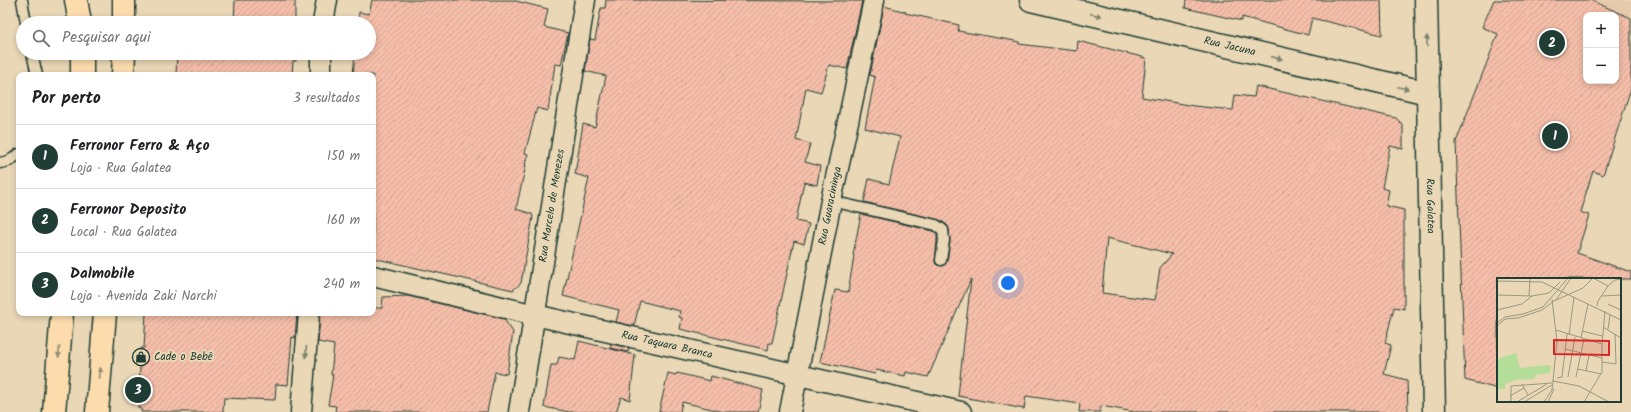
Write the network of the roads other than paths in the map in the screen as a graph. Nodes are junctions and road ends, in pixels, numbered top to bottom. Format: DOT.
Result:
graph roads {
  1 [pos="22,0"];
  2 [pos="76,0"];
  3 [pos="124,0"];
  4 [pos="327,0"];
  5 [pos="585,0"];
  6 [pos="874,0"];
  7 [pos="1031,0"];
  8 [pos="1426,0"];
  9 [pos="25,16"];
  10 [pos="79,16"];
  11 [pos="124,16"];
  12 [pos="324,16"];
  13 [pos="34,60"];
  14 [pos="82,60"];
  15 [pos="124,60"];
  16 [pos="322,60"];
  17 [pos="36,72"];
  18 [pos="82,72"];
  19 [pos="123,72"];
  20 [pos="321,72"];
  21 [pos="1428,93"];
  22 [pos="16,156"];
  23 [pos="0,163"];
  24 [pos="831,201"];
  25 [pos="941,260"];
  26 [pos="376,277"];
  27 [pos="535,315"];
  28 [pos="62,316"];
  29 [pos="105,316"];
  30 [pos="309,316"];
  31 [pos="797,375"];
  32 [pos="54,412"];
  33 [pos="97,412"];
  34 [pos="302,412"];
  35 [pos="519,412"];
  36 [pos="790,412"];
  37 [pos="961,412"];
  38 [pos="1434,412"];
  1 -- 9 [label="lane"];
  2 -- 10 [label="main road"];
  3 -- 11 [label="main road"];
  4 -- 12 [label="street"];
  5 -- 27 [label="street, Rua Marcelo de Menezes"];
  6 -- 24 [label="street, Rua Guaracininga"];
  7 -- 21 [label="main road, Rua Jacuna, one-way"];
  21 -- 8 [label="main road, Rua Galatea, one-way"];
  13 -- 17 [label="lane"];
  14 -- 18 [label="main road"];
  15 -- 19 [label="main road"];
  16 -- 20 [label="street"];
  21 -- 38 [label="main road, Rua Galatea"];
  22 -- 23 [label="lane"];
  24 -- 25 [label="lane"];
  24 -- 31 [label="street, Rua Guaracininga"];
  26 -- 27 [label="street, Rua Taquara Branca"];
  27 -- 31 [label="street, Rua Taquara Branca"];
  27 -- 35 [label="street, Rua Marcelo de Menezes"];
  28 -- 32 [label="main road, one-way"];
  33 -- 29 [label="main road, one-way"];
  30 -- 34 [label="street, one-way"];
  31 -- 36 [label="street, Rua Guaracininga"];
  31 -- 37 [label="street, Rua Taquara Branca"];
}
